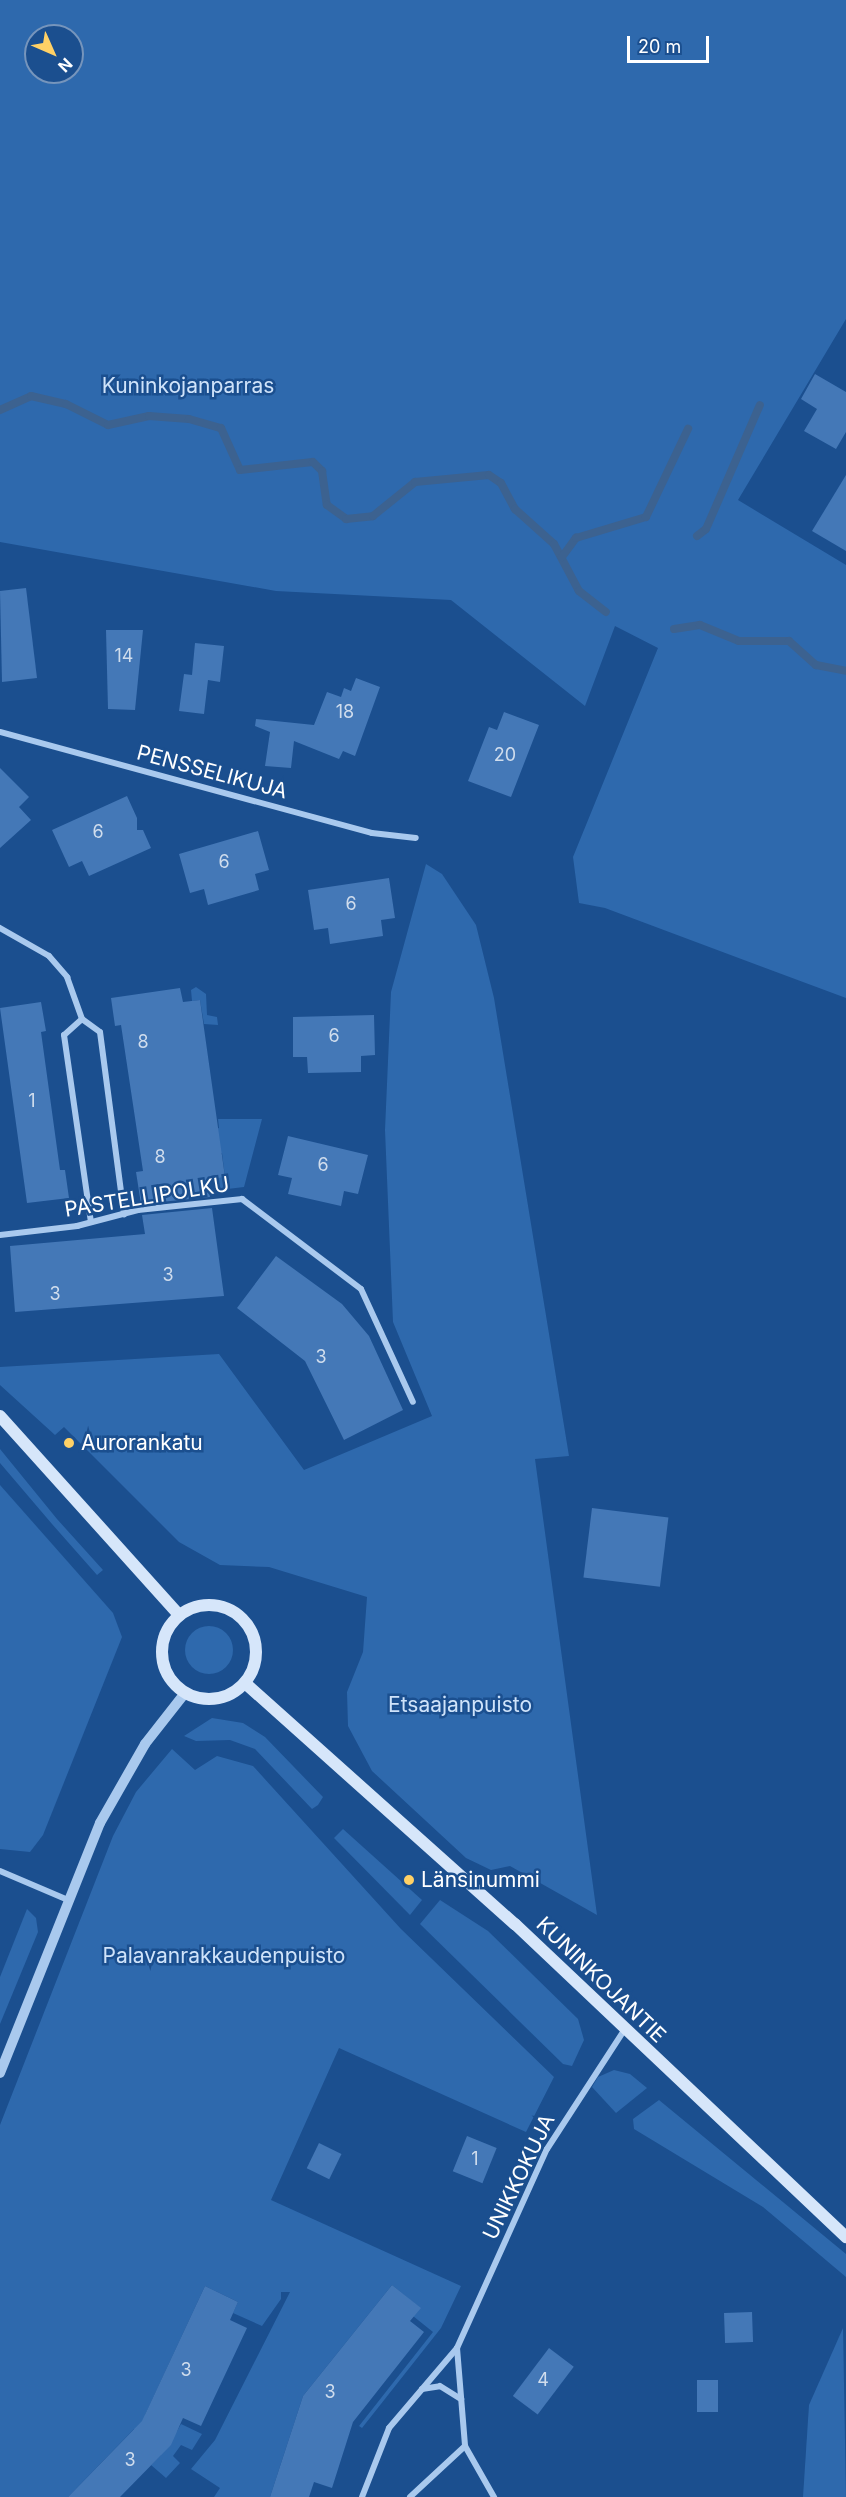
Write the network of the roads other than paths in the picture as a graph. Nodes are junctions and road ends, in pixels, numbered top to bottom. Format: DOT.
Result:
graph roads {
  1 [pos="0,732"];
  2 [pos="416,838"];
  3 [pos="0,928"];
  4 [pos="81,1019"];
  5 [pos="124,1214"];
  6 [pos="91,1222"];
  7 [pos="0,1235"];
  8 [pos="413,1402"];
  9 [pos="0,1416"];
  10 [pos="179,1615"];
  11 [pos="245,1683"];
  12 [pos="185,1693"];
  13 [pos="0,1871"];
  14 [pos="68,1900"];
  15 [pos="625,2029"];
  16 [pos="0,2073"];
  17 [pos="846,2237"];
  18 [pos="457,2348"];
  19 [pos="418,2391"];
  20 [pos="462,2399"];
  21 [pos="465,2446"];
  22 [pos="362,2497"];
  23 [pos="410,2497"];
  24 [pos="494,2497"];
  1 -- 2 [label="street, PENSSELIKUJA"];
  3 -- 4 [label="street"];
  4 -- 5 [label="street"];
  4 -- 6 [label="street"];
  5 -- 6 [label="street, PASTELLIPOLKU"];
  5 -- 8 [label="street, PASTELLIPOLKU"];
  6 -- 7 [label="street, PASTELLIPOLKU"];
  9 -- 10 [label="main road"];
  10 -- 11 [label="main road"];
  10 -- 12 [label="main road"];
  11 -- 12 [label="main road"];
  11 -- 15 [label="main road, KUNINKOJANTIE"];
  12 -- 14 [label="street"];
  13 -- 14 [label="street"];
  14 -- 16 [label="street"];
  15 -- 17 [label="main road, KUNINKOJANTIE"];
  15 -- 18 [label="street, UNIKKOKUJA"];
  18 -- 19 [label="street, UNIKKOKUJA"];
  18 -- 20 [label="street"];
  19 -- 20 [label="street"];
  19 -- 22 [label="street, UNIKKOKUJA"];
  20 -- 21 [label="street"];
  21 -- 23 [label="street"];
  21 -- 24 [label="street"];
}
